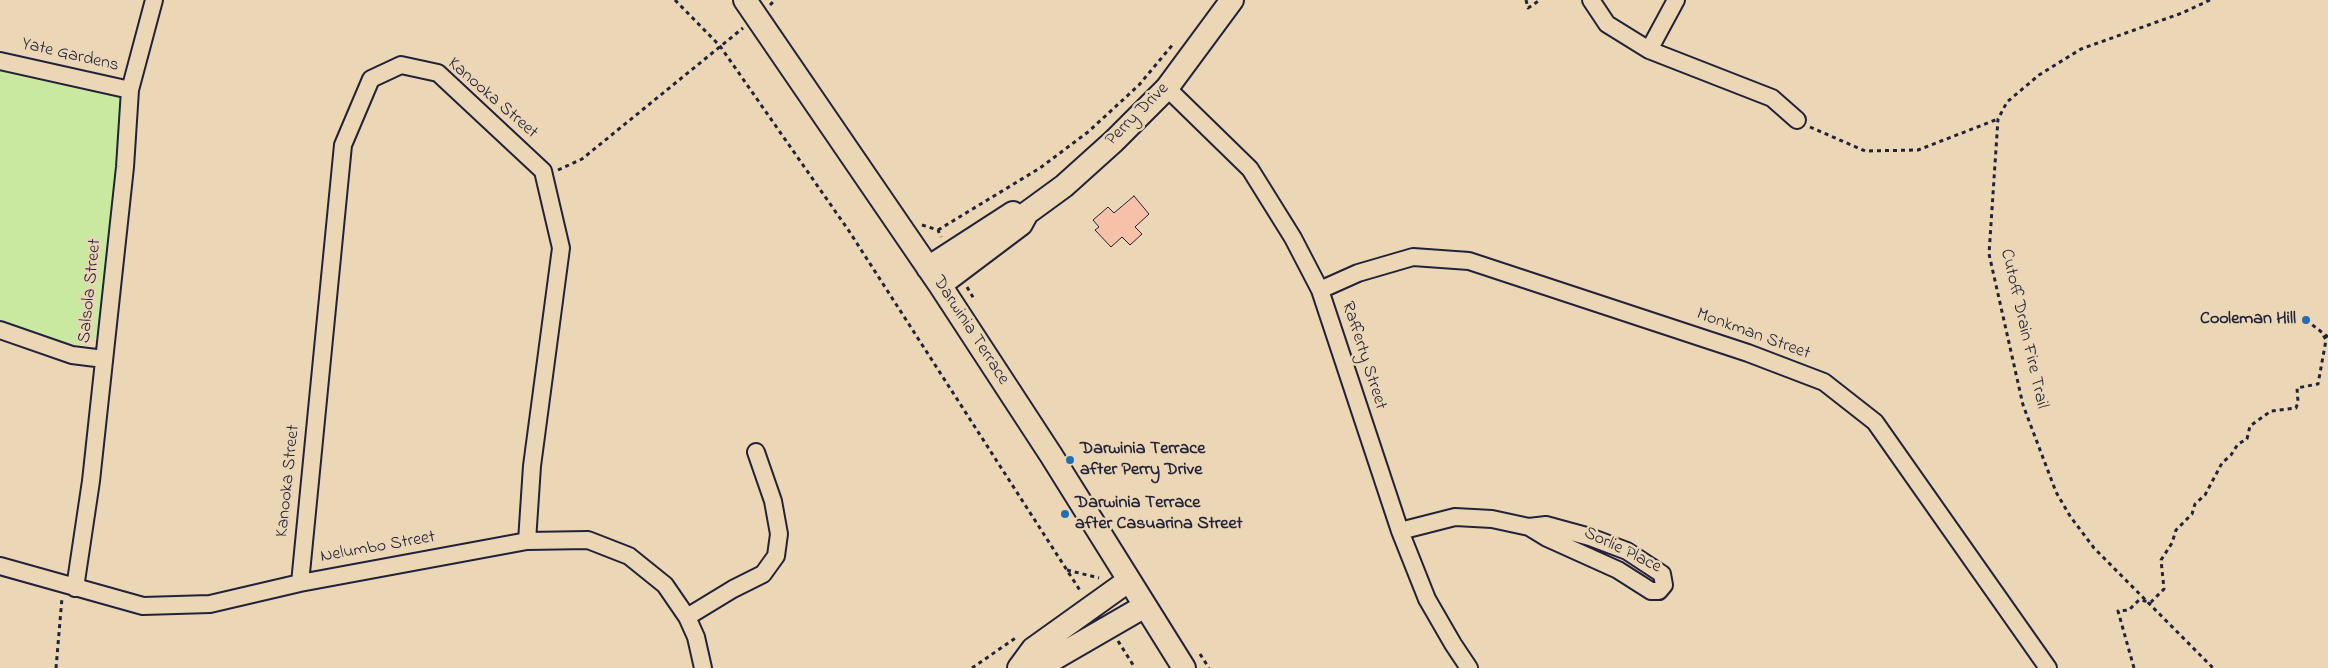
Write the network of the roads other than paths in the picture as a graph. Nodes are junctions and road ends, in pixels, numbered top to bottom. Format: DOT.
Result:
graph roads {
  1 [pos="154,0"];
  2 [pos="1232,0"];
  3 [pos="1592,0"];
  4 [pos="1676,0"];
  5 [pos="751,8"];
  6 [pos="1649,50"];
  7 [pos="0,61"];
  8 [pos="1167,88"];
  9 [pos="130,90"];
  10 [pos="1797,120"];
  11 [pos="934,276"];
  12 [pos="1320,290"];
  13 [pos="0,330"];
  14 [pos="104,359"];
  15 [pos="756,452"];
  16 [pos="1529,527"];
  17 [pos="1400,531"];
  18 [pos="527,541"];
  19 [pos="0,566"];
  20 [pos="1128,581"];
  21 [pos="300,583"];
  22 [pos="69,587"];
  23 [pos="1144,606"];
  24 [pos="687,618"];
  25 [pos="1020,667"];
  26 [pos="703,668"];
  27 [pos="1184,668"];
  28 [pos="1469,668"];
  29 [pos="2048,668"];
  1 -- 9 [label="street, Salsola Street"];
  2 -- 8 [label="main road, Perry Drive"];
  3 -- 6 [label="street"];
  4 -- 6 [label="street"];
  5 -- 11 [label="main road, Darwinia Terrace"];
  6 -- 10 [label="street"];
  7 -- 9 [label="street, Yate Gardens"];
  8 -- 11 [label="main road, Perry Drive"];
  8 -- 12 [label="street, Rafferty Street"];
  9 -- 14 [label="street, Salsola Street"];
  11 -- 20 [label="main road, Darwinia Terrace"];
  12 -- 17 [label="street, Rafferty Street"];
  12 -- 29 [label="street, Monkman Street"];
  13 -- 14 [label="street"];
  14 -- 22 [label="street, Salsola Street"];
  15 -- 24 [label="street"];
  16 -- 16 [label="street, Sorlie Place"];
  16 -- 17 [label="street, Sorlie Place"];
  17 -- 28 [label="street, Rafferty Street"];
  18 -- 21 [label="street, Nelumbo Street"];
  18 -- 21 [label="street, Kanooka Street"];
  18 -- 24 [label="street, Nelumbo Street"];
  19 -- 22 [label="street, Nelumbo Street"];
  20 -- 23 [label="main road, Darwinia Terrace"];
  20 -- 25 [label="main road"];
  21 -- 22 [label="street, Nelumbo Street"];
  23 -- 25 [label="main road"];
  23 -- 27 [label="main road, Darwinia Terrace"];
  24 -- 26 [label="street, Nelumbo Street"];
}
